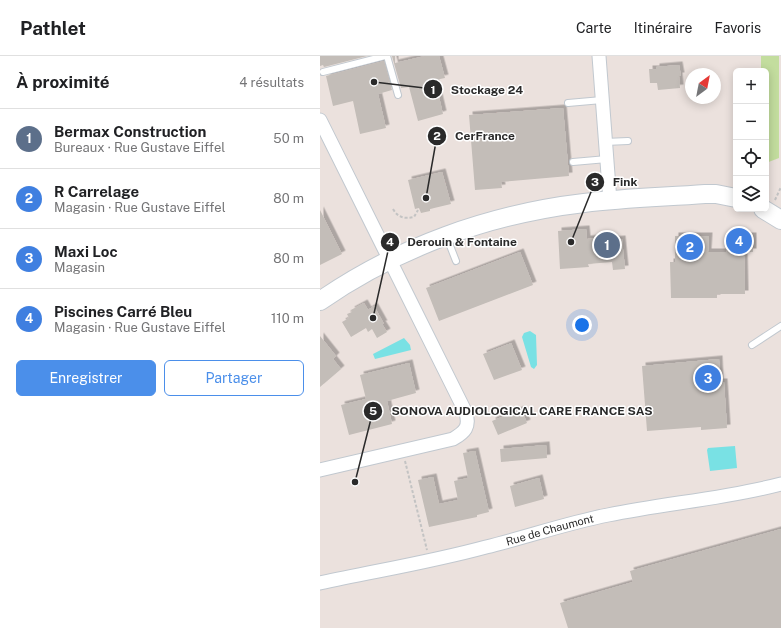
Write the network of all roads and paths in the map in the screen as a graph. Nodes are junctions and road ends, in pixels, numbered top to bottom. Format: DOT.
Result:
graph roads {
  1 [pos="386,56"];
  2 [pos="599,56"];
  3 [pos="323,72"];
  4 [pos="398,95"];
  5 [pos="602,100"];
  6 [pos="568,102"];
  7 [pos="320,120"];
  8 [pos="628,141"];
  9 [pos="606,142"];
  10 [pos="607,159"];
  11 [pos="573,162"];
  12 [pos="733,197"];
  13 [pos="610,201"];
  14 [pos="394,209"];
  15 [pos="418,210"];
  16 [pos="768,212"];
  17 [pos="781,220"];
  18 [pos="446,236"];
  19 [pos="390,260"];
  20 [pos="456,261"];
  21 [pos="320,301"];
  22 [pos="781,326"];
  23 [pos="752,345"];
  24 [pos="403,451"];
  25 [pos="320,470"];
  26 [pos="781,484"];
  27 [pos="430,561"];
  28 [pos="320,583"];
  1 -- 3 [label="lane"];
  1 -- 4 [label="lane"];
  2 -- 5 [label="street"];
  5 -- 6 [label="lane"];
  5 -- 9 [label="street"];
  7 -- 19 [label="street"];
  8 -- 9 [label="lane"];
  9 -- 10 [label="street"];
  10 -- 11 [label="lane"];
  10 -- 13 [label="street"];
  12 -- 13 [label="street"];
  13 -- 18 [label="street"];
  14 -- 15 [label="path"];
  16 -- 17 [label="street"];
  18 -- 19 [label="street"];
  18 -- 20 [label="lane"];
  19 -- 21 [label="street"];
  19 -- 24 [label="street"];
  22 -- 23 [label="lane"];
  24 -- 25 [label="street"];
  24 -- 27 [label="path"];
  26 -- 27 [label="street, Rue de Chaumont"];
  27 -- 28 [label="street, Rue de Chaumont"];
}
